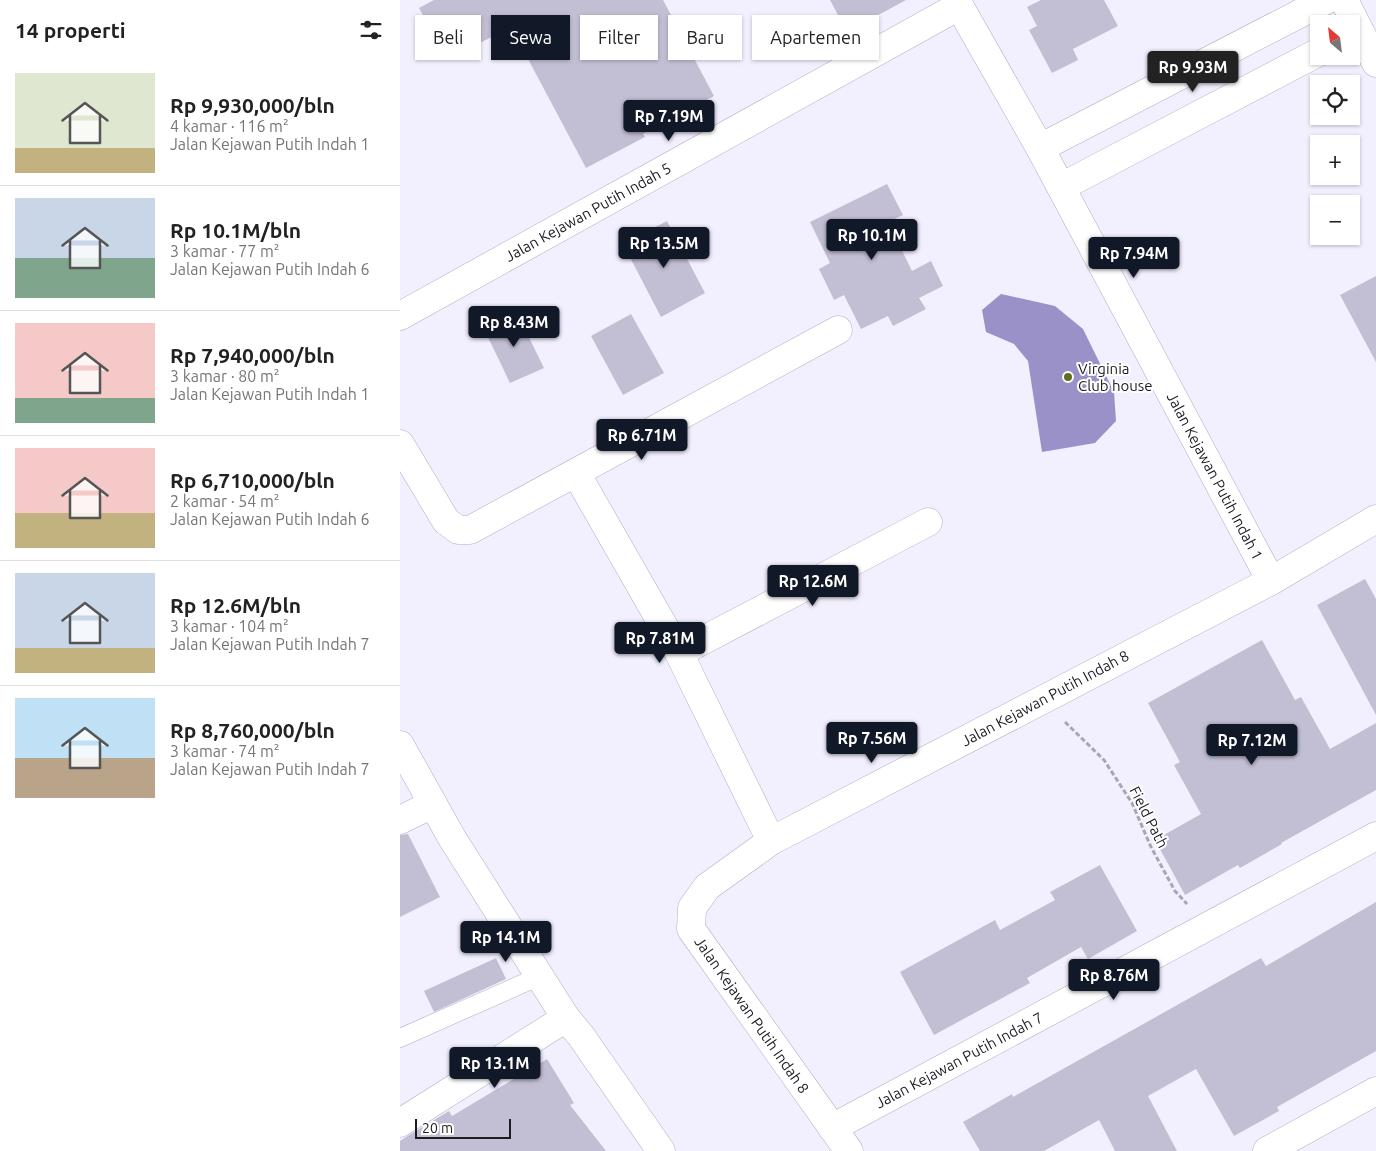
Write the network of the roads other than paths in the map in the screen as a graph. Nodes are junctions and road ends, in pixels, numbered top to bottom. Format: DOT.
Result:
graph roads {
  1 [pos="1326,0"];
  2 [pos="1344,0"];
  3 [pos="958,3"];
  4 [pos="1362,28"];
  5 [pos="1310,57"];
  6 [pos="1376,63"];
  7 [pos="1040,148"];
  8 [pos="1061,187"];
  9 [pos="400,316"];
  10 [pos="838,330"];
  11 [pos="400,444"];
  12 [pos="576,473"];
  13 [pos="1376,519"];
  14 [pos="928,522"];
  15 [pos="1271,581"];
  16 [pos="679,653"];
  17 [pos="400,745"];
  18 [pos="433,804"];
  19 [pos="400,820"];
  20 [pos="1376,836"];
  21 [pos="771,841"];
  22 [pos="540,976"];
  23 [pos="566,1018"];
  24 [pos="400,1038"];
  25 [pos="1376,1091"];
  26 [pos="400,1123"];
  27 [pos="832,1128"];
  28 [pos="661,1151"];
  29 [pos="849,1151"];
  30 [pos="1267,1151"];
  1 -- 7 [label="street"];
  2 -- 4 [label="street"];
  3 -- 7 [label="street, Jalan Kejawan Putih Indah 1"];
  3 -- 9 [label="street, Jalan Kejawan Putih Indah 5"];
  4 -- 6 [label="street"];
  5 -- 8 [label="street"];
  7 -- 8 [label="street, Jalan Kejawan Putih Indah 1"];
  8 -- 15 [label="street, Jalan Kejawan Putih Indah 1"];
  10 -- 12 [label="street"];
  11 -- 12 [label="street"];
  12 -- 16 [label="street"];
  13 -- 15 [label="street, Jalan Kejawan Putih Indah 8"];
  14 -- 16 [label="street"];
  15 -- 21 [label="street, Jalan Kejawan Putih Indah 8"];
  16 -- 21 [label="street"];
  17 -- 18 [label="street"];
  18 -- 19 [label="street"];
  18 -- 22 [label="street"];
  20 -- 27 [label="street, Jalan Kejawan Putih Indah 7"];
  21 -- 27 [label="street, Jalan Kejawan Putih Indah 8"];
  22 -- 23 [label="street"];
  22 -- 24 [label="lane"];
  23 -- 26 [label="street"];
  23 -- 28 [label="street"];
  25 -- 30 [label="street"];
  27 -- 29 [label="street, Jalan Kejawan Putih Indah 8"];
}
